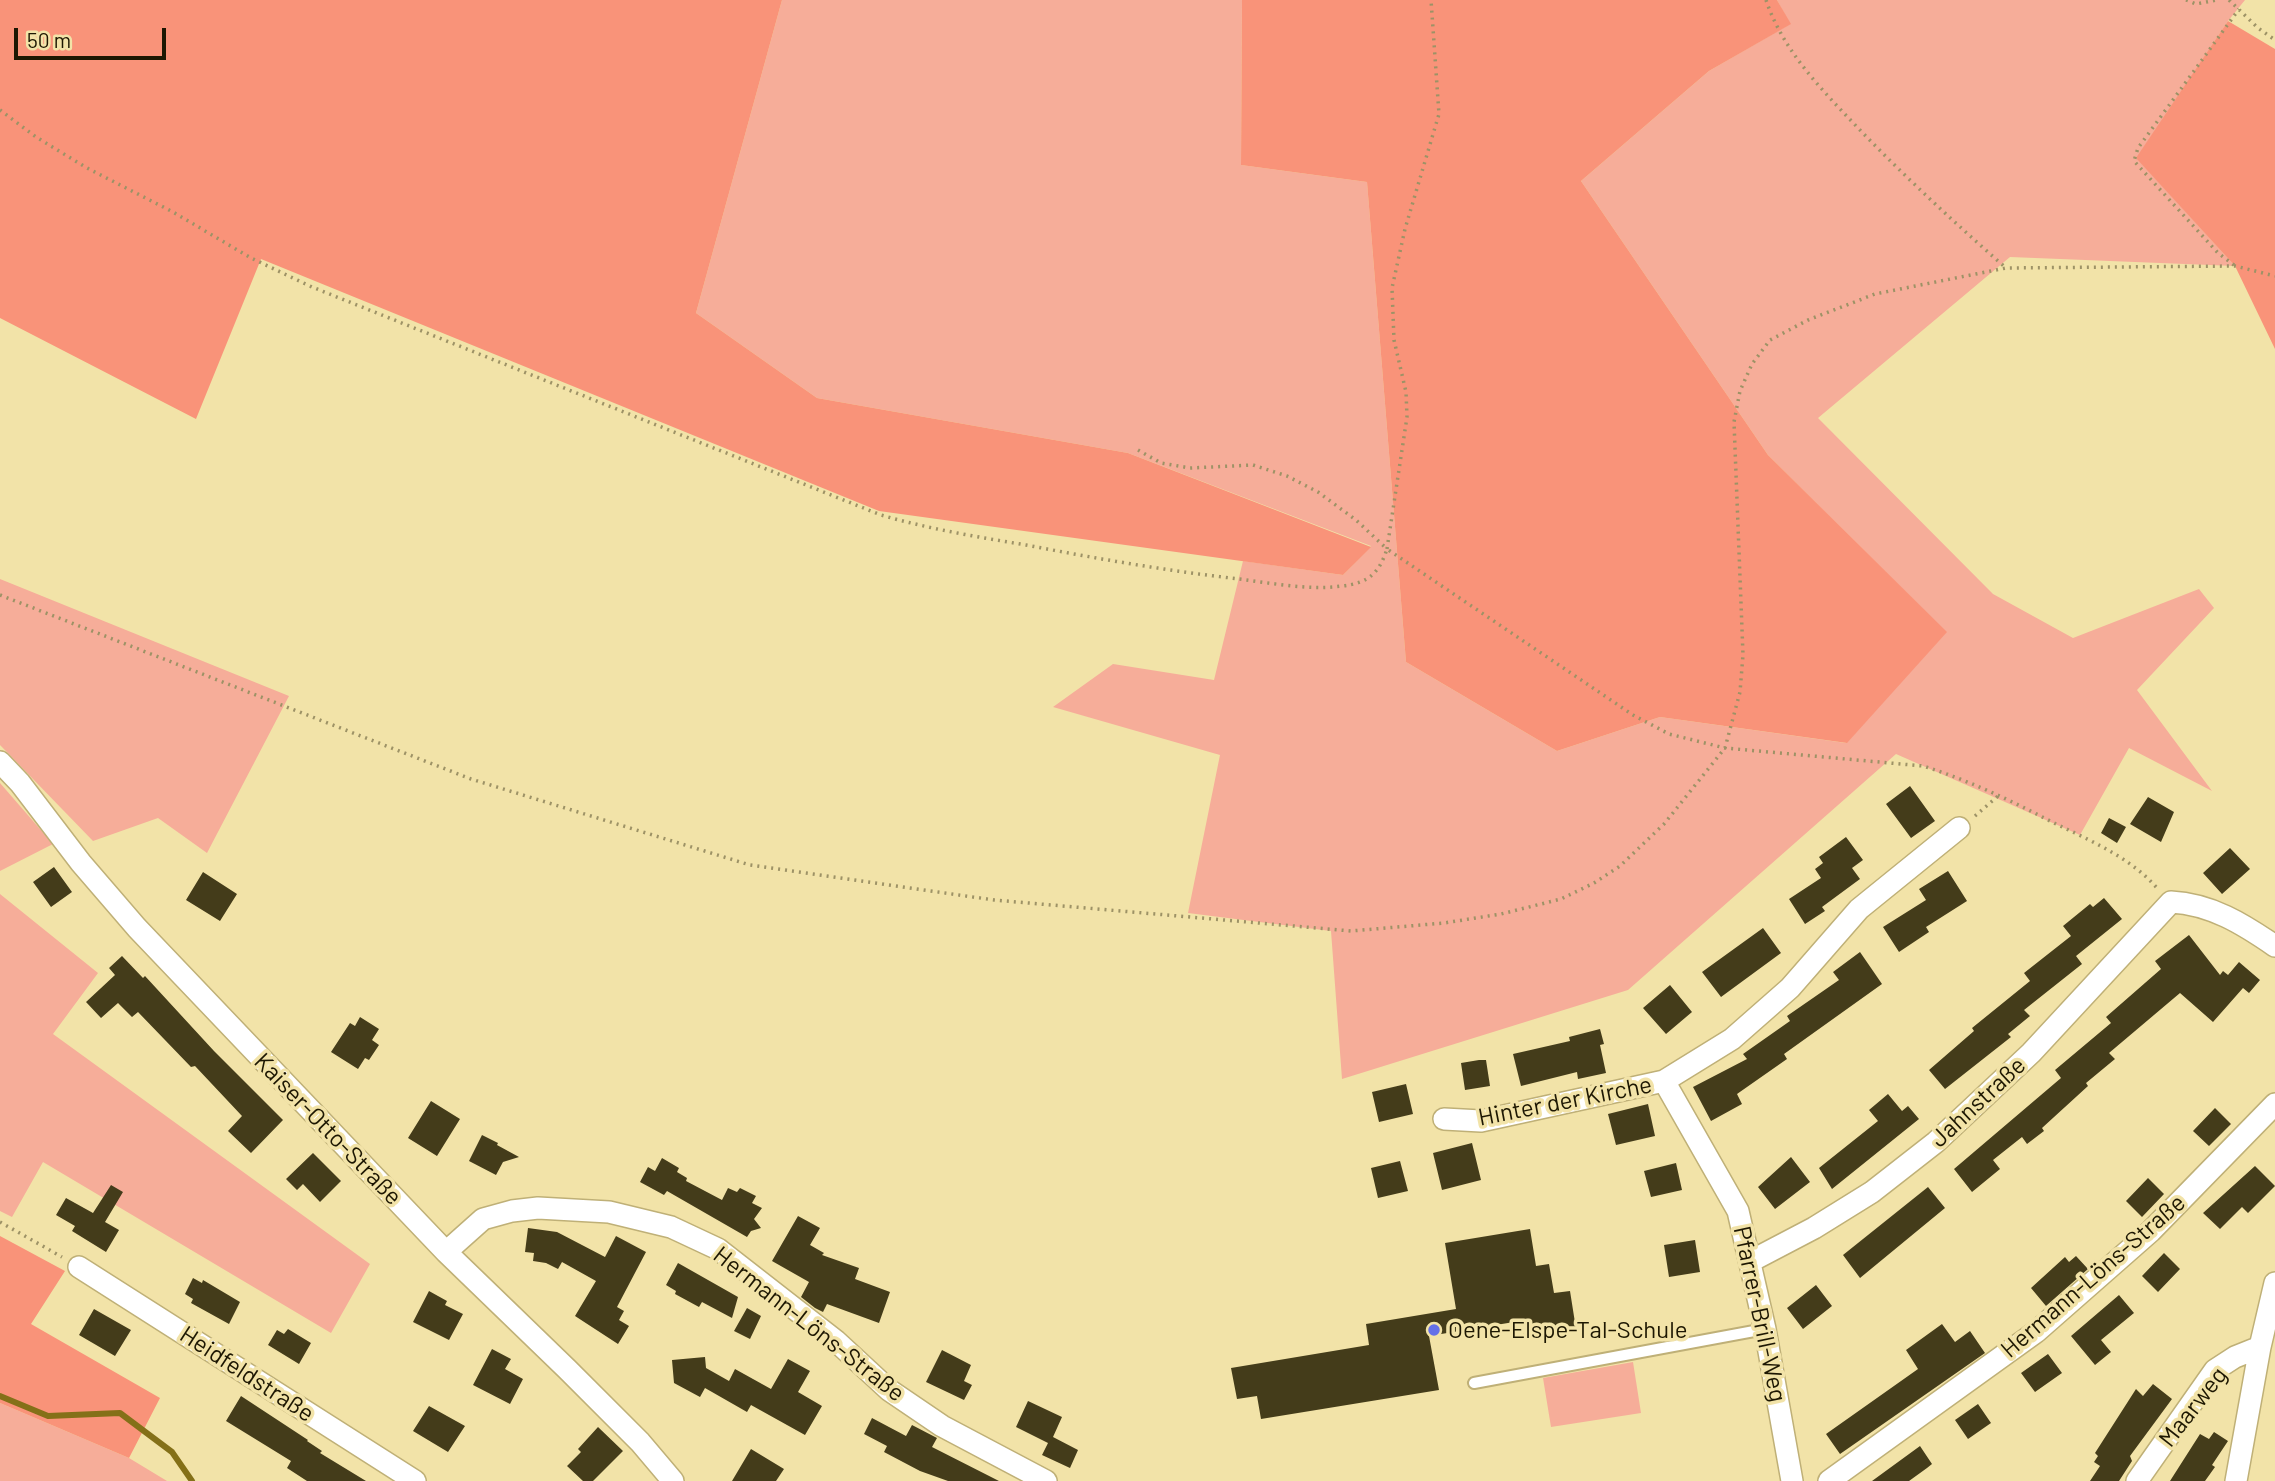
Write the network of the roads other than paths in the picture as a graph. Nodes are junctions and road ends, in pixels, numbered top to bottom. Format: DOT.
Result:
graph roads {
  1 [pos="0,762"];
  2 [pos="1959,828"];
  3 [pos="2275,946"];
  4 [pos="1664,1081"];
  5 [pos="2275,1104"];
  6 [pos="1444,1119"];
  7 [pos="446,1252"];
  8 [pos="1751,1261"];
  9 [pos="79,1267"];
  10 [pos="2275,1283"];
  11 [pos="1765,1329"];
  12 [pos="2260,1347"];
  13 [pos="1474,1383"];
  14 [pos="415,1481"];
  15 [pos="673,1481"];
  16 [pos="1046,1481"];
  17 [pos="1792,1481"];
  18 [pos="1829,1481"];
  19 [pos="2137,1481"];
  20 [pos="2236,1481"];
  1 -- 7 [label="street, Kaiser-Otto-Straße"];
  2 -- 4 [label="street, Hinter der Kirche"];
  3 -- 8 [label="street, Jahnstraße"];
  4 -- 6 [label="street, Hinter der Kirche"];
  4 -- 8 [label="street, Pfarrer-Brill-Weg"];
  5 -- 18 [label="street, Hermann-Löns-Straße"];
  7 -- 15 [label="street, Kaiser-Otto-Straße"];
  7 -- 16 [label="street, Hermann-Löns-Straße"];
  8 -- 11 [label="street, Pfarrer-Brill-Weg"];
  9 -- 14 [label="street, Heidfeldstraße"];
  10 -- 12 [label="street"];
  11 -- 13 [label="lane"];
  11 -- 17 [label="street, Pfarrer-Brill-Weg"];
  12 -- 19 [label="street, Maarweg"];
  12 -- 20 [label="street"];
}
